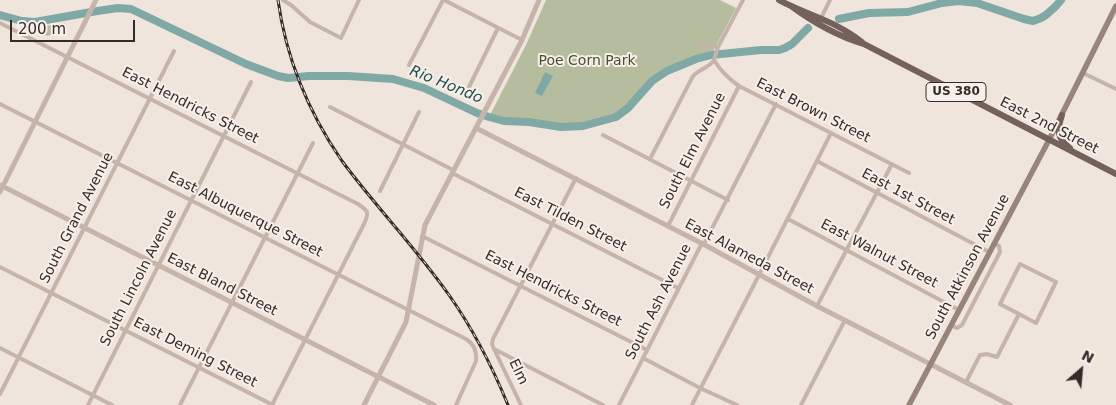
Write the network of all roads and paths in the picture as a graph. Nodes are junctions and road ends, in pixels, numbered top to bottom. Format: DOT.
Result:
graph roads {
  1 [pos="96,0"];
  2 [pos="283,0"];
  3 [pos="359,0"];
  4 [pos="443,0"];
  5 [pos="540,0"];
  6 [pos="743,0"];
  7 [pos="779,0"];
  8 [pos="830,0"];
  9 [pos="791,6"];
  10 [pos="1116,6"];
  11 [pos="822,18"];
  12 [pos="0,23"];
  13 [pos="818,25"];
  14 [pos="498,28"];
  15 [pos="522,40"];
  16 [pos="696,43"];
  17 [pos="864,44"];
  18 [pos="718,49"];
  19 [pos="174,51"];
  20 [pos="68,57"];
  21 [pos="714,59"];
  22 [pos="409,65"];
  23 [pos="1083,72"];
  24 [pos="251,82"];
  25 [pos="739,86"];
  26 [pos="469,87"];
  27 [pos="1116,89"];
  28 [pos="150,99"];
  29 [pos="0,104"];
  30 [pos="776,104"];
  31 [pos="330,107"];
  32 [pos="419,112"];
  33 [pos="1062,115"];
  34 [pos="35,122"];
  35 [pos="476,128"];
  36 [pos="831,133"];
  37 [pos="603,135"];
  38 [pos="224,136"];
  39 [pos="1049,140"];
  40 [pos="313,143"];
  41 [pos="404,144"];
  42 [pos="1081,157"];
  43 [pos="650,159"];
  44 [pos="816,161"];
  45 [pos="117,163"];
  46 [pos="892,164"];
  47 [pos="452,171"];
  48 [pos="298,173"];
  49 [pos="909,173"];
  50 [pos="1116,174"];
  51 [pos="576,178"];
  52 [pos="691,181"];
  53 [pos="1,188"];
  54 [pos="380,191"];
  55 [pos="877,193"];
  56 [pos="191,200"];
  57 [pos="728,200"];
  58 [pos="788,218"];
  59 [pos="552,224"];
  60 [pos="668,226"];
  61 [pos="84,228"];
  62 [pos="422,236"];
  63 [pos="264,237"];
  64 [pos="994,243"];
  65 [pos="703,244"];
  66 [pos="847,249"];
  67 [pos="990,252"];
  68 [pos="158,265"];
  69 [pos="0,267"];
  70 [pos="338,274"];
  71 [pos="760,275"];
  72 [pos="521,286"];
  73 [pos="678,288"];
  74 [pos="51,293"];
  75 [pos="232,302"];
  76 [pos="817,306"];
  77 [pos="959,310"];
  78 [pos="409,311"];
  79 [pos="1019,314"];
  80 [pos="845,320"];
  81 [pos="951,325"];
  82 [pos="126,330"];
  83 [pos="305,340"];
  84 [pos="0,348"];
  85 [pos="494,349"];
  86 [pos="647,350"];
  87 [pos="19,358"];
  88 [pos="643,358"];
  89 [pos="930,365"];
  90 [pos="199,367"];
  91 [pos="378,377"];
  92 [pos="966,382"];
  93 [pos="700,388"];
  94 [pos="0,394"];
  95 [pos="92,395"];
  96 [pos="88,405"];
  97 [pos="112,405"];
  98 [pos="180,405"];
  99 [pos="273,405"];
  100 [pos="364,405"];
  101 [pos="434,405"];
  102 [pos="456,405"];
  103 [pos="521,405"];
  104 [pos="603,405"];
  105 [pos="619,405"];
  106 [pos="692,405"];
  107 [pos="737,405"];
  108 [pos="800,405"];
  109 [pos="909,405"];
  110 [pos="1010,405"];
  1 -- 20 [label="street"];
  2 -- 3 [label="street"];
  4 -- 14 [label="street"];
  4 -- 22 [label="street"];
  5 -- 15 [label="street"];
  6 -- 18 [label="street"];
  7 -- 9 [label="main road, East 2nd Street / US 380"];
  8 -- 11 [label="street"];
  9 -- 11 [label="main road, East 2nd Street / US 380"];
  9 -- 13 [label="main road, East 2nd Street / US 380"];
  10 -- 23 [label="main road, South Atkinson Avenue"];
  11 -- 13 [label="street"];
  11 -- 17 [label="main road, East 2nd Street / US 380"];
  12 -- 20 [label="street, East Hendricks Street"];
  13 -- 17 [label="main road, East 2nd Street / US 380"];
  14 -- 15 [label="street"];
  14 -- 26 [label="street"];
  15 -- 35 [label="street"];
  16 -- 18 [label="street"];
  17 -- 39 [label="main road, East 2nd Street / US 380"];
  18 -- 21 [label="street"];
  19 -- 28 [label="street, South Grand Avenue"];
  20 -- 28 [label="street, East Hendricks Street"];
  20 -- 34 [label="street"];
  21 -- 25 [label="street, East Brown Street"];
  21 -- 43 [label="street"];
  23 -- 27 [label="street"];
  23 -- 33 [label="main road, South Atkinson Avenue"];
  24 -- 38 [label="street, South Lincoln Avenue"];
  25 -- 30 [label="street, East Brown Street"];
  25 -- 52 [label="street, South Elm Avenue"];
  28 -- 38 [label="street, East Hendricks Street"];
  28 -- 45 [label="street, South Grand Avenue"];
  29 -- 34 [label="street, East Albuquerque Street"];
  30 -- 36 [label="street, East Brown Street"];
  30 -- 57 [label="street, South Ash Avenue"];
  31 -- 41 [label="street, East Tilden Street"];
  32 -- 41 [label="street"];
  33 -- 39 [label="main road, South Atkinson Avenue"];
  33 -- 42 [label="main road"];
  34 -- 45 [label="street, East Albuquerque Street"];
  34 -- 53 [label="street"];
  35 -- 47 [label="street"];
  35 -- 51 [label="street, East Alameda Street"];
  36 -- 44 [label="street"];
  36 -- 46 [label="street, East Brown Street"];
  37 -- 43 [label="street"];
  38 -- 48 [label="street, East Hendricks Street"];
  38 -- 56 [label="street, South Lincoln Avenue"];
  39 -- 42 [label="main road, East 2nd Street / US 380"];
  39 -- 64 [label="main road, South Atkinson Avenue"];
  40 -- 48 [label="street"];
  41 -- 47 [label="street, East Tilden Street"];
  41 -- 54 [label="street"];
  42 -- 50 [label="main road, East 2nd Street / US 380"];
  43 -- 52 [label="street"];
  44 -- 55 [label="street, East 1st Street"];
  44 -- 58 [label="street"];
  45 -- 56 [label="street, East Albuquerque Street"];
  45 -- 61 [label="street, South Grand Avenue"];
  46 -- 49 [label="street, East Brown Street"];
  46 -- 55 [label="street"];
  47 -- 59 [label="street, East Tilden Street"];
  47 -- 62 [label="street"];
  48 -- 63 [label="street"];
  48 -- 70 [label="street, East Hendricks Street"];
  51 -- 59 [label="street"];
  51 -- 60 [label="street, East Alameda Street"];
  52 -- 57 [label="street"];
  52 -- 60 [label="street, South Elm Avenue"];
  53 -- 61 [label="street, East Bland Street"];
  55 -- 66 [label="street"];
  55 -- 67 [label="street, East 1st Street"];
  56 -- 63 [label="street, East Albuquerque Street"];
  56 -- 68 [label="street, South Lincoln Avenue"];
  57 -- 65 [label="street, South Ash Avenue"];
  58 -- 66 [label="street, East Walnut Street"];
  58 -- 71 [label="street"];
  59 -- 72 [label="street"];
  59 -- 73 [label="street, East Tilden Street"];
  60 -- 65 [label="street, East Alameda Street"];
  61 -- 68 [label="street, East Bland Street"];
  61 -- 74 [label="street, South Grand Avenue"];
  62 -- 72 [label="street, East Hendricks Street"];
  62 -- 78 [label="street"];
  63 -- 70 [label="street, East Albuquerque Street"];
  63 -- 75 [label="street"];
  64 -- 67 [label="main road, South Atkinson Avenue"];
  64 -- 81 [label="street"];
  65 -- 71 [label="street, East Alameda Street"];
  65 -- 73 [label="street, South Ash Avenue"];
  66 -- 76 [label="street"];
  66 -- 77 [label="street, East Walnut Street"];
  67 -- 77 [label="main road, South Atkinson Avenue"];
  68 -- 75 [label="street, East Bland Street"];
  68 -- 82 [label="street, South Lincoln Avenue"];
  69 -- 74 [label="street, East Deming Street"];
  70 -- 78 [label="street, East Albuquerque Street"];
  70 -- 83 [label="street"];
  71 -- 76 [label="street, East Alameda Street"];
  71 -- 93 [label="street"];
  72 -- 85 [label="street"];
  72 -- 86 [label="street, East Hendricks Street"];
  73 -- 86 [label="street, South Ash Avenue"];
  74 -- 82 [label="street, East Deming Street"];
  74 -- 87 [label="street, South Grand Avenue"];
  75 -- 83 [label="street, East Bland Street"];
  75 -- 90 [label="street"];
  76 -- 80 [label="street, East Alameda Street"];
  77 -- 81 [label="main road, South Atkinson Avenue"];
  78 -- 91 [label="street"];
  78 -- 102 [label="street, East Albuquerque Street"];
  79 -- 79 [label="street"];
  79 -- 92 [label="street"];
  80 -- 89 [label="street, East Alameda Street"];
  80 -- 108 [label="street"];
  81 -- 89 [label="main road, South Atkinson Avenue"];
  82 -- 90 [label="street, East Deming Street"];
  82 -- 95 [label="street, South Lincoln Avenue"];
  83 -- 91 [label="street, East Bland Street"];
  83 -- 99 [label="street"];
  84 -- 87 [label="street"];
  85 -- 103 [label="street, Elm"];
  85 -- 104 [label="street"];
  86 -- 88 [label="street, South Ash Avenue"];
  87 -- 94 [label="street, South Grand Avenue"];
  87 -- 95 [label="street"];
  88 -- 93 [label="street"];
  88 -- 105 [label="street, South Ash Avenue"];
  89 -- 92 [label="street, East Alameda Street"];
  89 -- 109 [label="main road, South Atkinson Avenue"];
  90 -- 98 [label="street"];
  90 -- 99 [label="street, East Deming Street"];
  91 -- 100 [label="street"];
  91 -- 101 [label="street, East Bland Street"];
  92 -- 110 [label="street, East Alameda Street"];
  93 -- 106 [label="street"];
  93 -- 107 [label="street"];
  95 -- 96 [label="street, South Lincoln Avenue"];
  95 -- 97 [label="street"];
}
